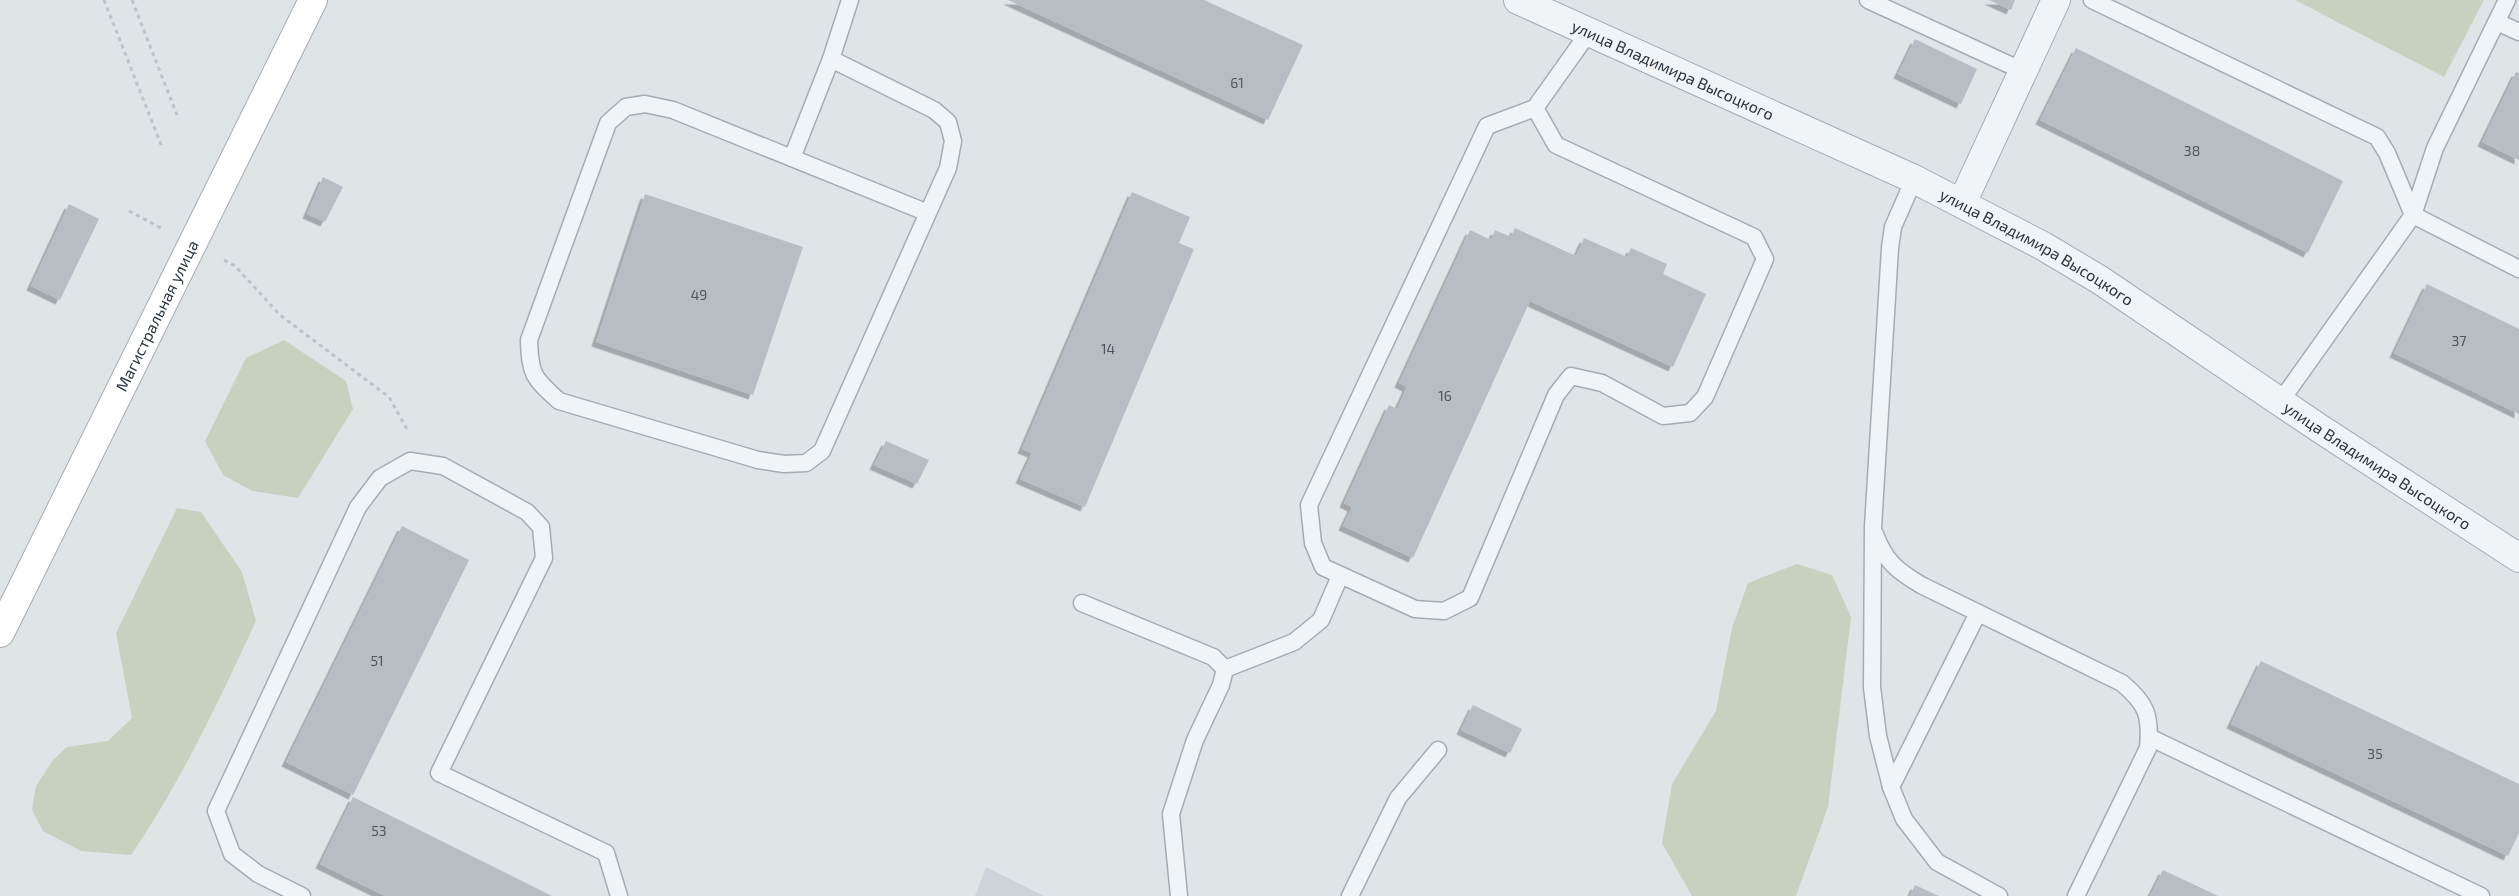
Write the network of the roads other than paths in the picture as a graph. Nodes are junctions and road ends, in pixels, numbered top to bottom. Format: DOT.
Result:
graph roads {
  1 [pos="314,0"];
  2 [pos="850,0"];
  3 [pos="1518,0"];
  4 [pos="1868,0"];
  5 [pos="2056,0"];
  6 [pos="2092,0"];
  7 [pos="2507,0"];
  8 [pos="2497,22"];
  9 [pos="1589,32"];
  10 [pos="2519,32"];
  11 [pos="831,60"];
  12 [pos="2023,71"];
  13 [pos="1535,108"];
  14 [pos="792,158"];
  15 [pos="1914,179"];
  16 [pos="1962,203"];
  17 [pos="928,213"];
  18 [pos="2413,215"];
  19 [pos="2519,269"];
  20 [pos="2280,402"];
  21 [pos="1873,527"];
  22 [pos="2519,558"];
  23 [pos="1340,576"];
  24 [pos="1082,603"];
  25 [pos="1978,613"];
  26 [pos="0,633"];
  27 [pos="1225,669"];
  28 [pos="2149,737"];
  29 [pos="1438,750"];
  30 [pos="1890,787"];
  31 [pos="302,896"];
  32 [pos="619,896"];
  33 [pos="1179,896"];
  34 [pos="1350,896"];
  35 [pos="1999,896"];
  36 [pos="2076,896"];
  37 [pos="2481,896"];
  1 -- 26 [label="main road, Магистральная улица"];
  2 -- 11 [label="lane"];
  3 -- 9 [label="street, улица Владимира Высоцкого"];
  4 -- 12 [label="lane"];
  5 -- 12 [label="street"];
  6 -- 18 [label="lane"];
  7 -- 8 [label="lane"];
  8 -- 10 [label="lane"];
  8 -- 18 [label="lane"];
  9 -- 13 [label="lane"];
  9 -- 15 [label="street, улица Владимира Высоцкого"];
  11 -- 14 [label="lane"];
  11 -- 17 [label="lane"];
  12 -- 16 [label="street"];
  13 -- 23 [label="lane"];
  13 -- 23 [label="lane"];
  14 -- 17 [label="lane"];
  14 -- 17 [label="lane"];
  15 -- 16 [label="street, улица Владимира Высоцкого"];
  15 -- 21 [label="lane"];
  16 -- 20 [label="street, улица Владимира Высоцкого"];
  18 -- 19 [label="lane"];
  18 -- 20 [label="lane"];
  20 -- 22 [label="street, улица Владимира Высоцкого"];
  21 -- 25 [label="lane"];
  21 -- 30 [label="lane"];
  23 -- 27 [label="lane"];
  24 -- 27 [label="lane"];
  25 -- 28 [label="lane"];
  25 -- 30 [label="lane"];
  27 -- 33 [label="lane"];
  28 -- 36 [label="lane"];
  28 -- 37 [label="lane"];
  29 -- 34 [label="lane"];
  30 -- 35 [label="lane"];
  31 -- 32 [label="lane"];
}
